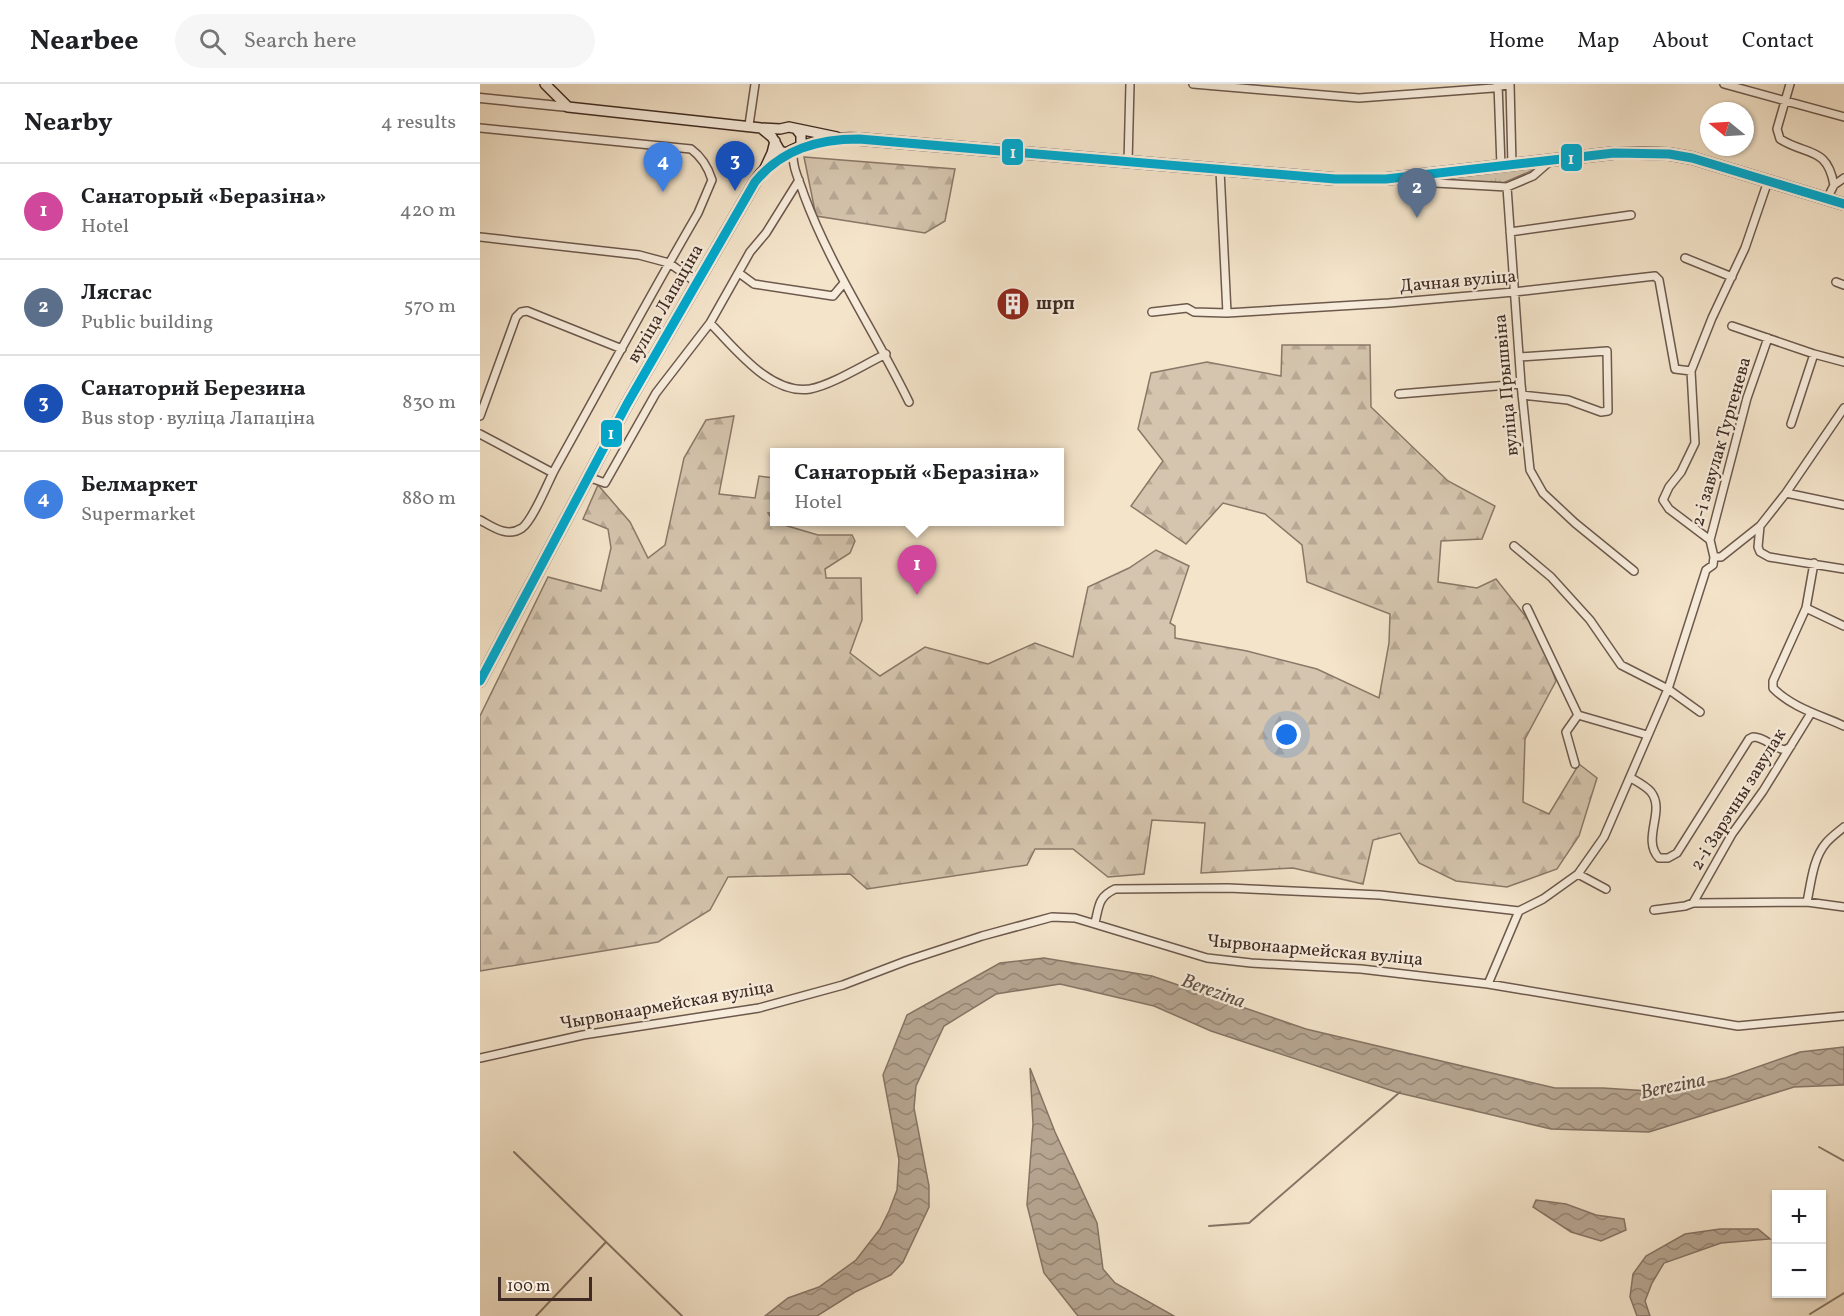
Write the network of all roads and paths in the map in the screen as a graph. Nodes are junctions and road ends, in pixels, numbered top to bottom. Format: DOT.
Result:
graph roads {
  1 [pos="546,84"];
  2 [pos="755,84"];
  3 [pos="1130,84"];
  4 [pos="1193,84"];
  5 [pos="1510,84"];
  6 [pos="1724,84"];
  7 [pos="1790,84"];
  8 [pos="1495,86"];
  9 [pos="480,98"];
  10 [pos="1785,100"];
  11 [pos="568,107"];
  12 [pos="1844,117"];
  13 [pos="749,125"];
  14 [pos="480,128"];
  15 [pos="762,128"];
  16 [pos="780,129"];
  17 [pos="797,130"];
  18 [pos="841,138"];
  19 [pos="775,142"];
  20 [pos="793,151"];
  21 [pos="1551,160"];
  22 [pos="1128,163"];
  23 [pos="1512,165"];
  24 [pos="1501,166"];
  25 [pos="765,168"];
  26 [pos="1220,170"];
  27 [pos="1844,178"];
  28 [pos="1386,179"];
  29 [pos="799,180"];
  30 [pos="1768,181"];
  31 [pos="1834,184"];
  32 [pos="1507,187"];
  33 [pos="1827,199"];
  34 [pos="1844,204"];
  35 [pos="1631,215"];
  36 [pos="1510,232"];
  37 [pos="480,237"];
  38 [pos="1685,258"];
  39 [pos="669,262"];
  40 [pos="739,273"];
  41 [pos="1732,277"];
  42 [pos="697,283"];
  43 [pos="844,283"];
  44 [pos="1514,292"];
  45 [pos="1152,312"];
  46 [pos="1227,313"];
  47 [pos="710,323"];
  48 [pos="1732,326"];
  49 [pos="1768,338"];
  50 [pos="622,349"];
  51 [pos="886,354"];
  52 [pos="1814,354"];
  53 [pos="1520,357"];
  54 [pos="1844,362"];
  55 [pos="1691,371"];
  56 [pos="1521,384"];
  57 [pos="1399,394"];
  58 [pos="1522,395"];
  59 [pos="909,402"];
  60 [pos="1844,408"];
  61 [pos="480,416"];
  62 [pos="1791,423"];
  63 [pos="480,434"];
  64 [pos="553,473"];
  65 [pos="588,477"];
  66 [pos="1786,493"];
  67 [pos="1844,505"];
  68 [pos="480,520"];
  69 [pos="1760,526"];
  70 [pos="1710,540"];
  71 [pos="1514,546"];
  72 [pos="1714,557"];
  73 [pos="1814,563"];
  74 [pos="1844,569"];
  75 [pos="1634,571"];
  76 [pos="1527,608"];
  77 [pos="1806,608"];
  78 [pos="1844,626"];
  79 [pos="480,681"];
  80 [pos="1668,689"];
  81 [pos="1700,712"];
  82 [pos="1811,713"];
  83 [pos="1578,715"];
  84 [pos="1844,726"];
  85 [pos="1647,735"];
  86 [pos="1791,746"];
  87 [pos="1575,764"];
  88 [pos="1631,778"];
  89 [pos="1844,827"];
  90 [pos="1578,874"];
  91 [pos="1606,889"];
  92 [pos="1807,902"];
  93 [pos="1692,903"];
  94 [pos="1844,907"];
  95 [pos="1654,910"];
  96 [pos="1519,911"];
  97 [pos="1095,923"];
  98 [pos="1488,984"];
  99 [pos="1844,1016"];
  100 [pos="480,1058"];
  1 -- 11 [label="main road"];
  2 -- 13 [label="street"];
  3 -- 22 [label="street"];
  4 -- 8 [label="street"];
  5 -- 8 [label="street"];
  5 -- 23 [label="street"];
  6 -- 10 [label="street"];
  7 -- 10 [label="street"];
  8 -- 24 [label="street"];
  9 -- 11 [label="street"];
  10 -- 12 [label="street"];
  10 -- 31 [label="street"];
  11 -- 13 [label="main road"];
  13 -- 15 [label="main road"];
  14 -- 39 [label="street"];
  15 -- 16 [label="main road"];
  15 -- 19 [label="main road"];
  16 -- 17 [label="main road, вуліца Лапаціна"];
  16 -- 19 [label="main road, вуліца Лапаціна"];
  17 -- 18 [label="main road, вуліца Лапаціна"];
  17 -- 20 [label="main road"];
  18 -- 20 [label="main road, вуліца Лапаціна"];
  18 -- 22 [label="main road, вуліца Лапаціна"];
  19 -- 20 [label="main road"];
  19 -- 25 [label="main road, вуліца Лапаціна"];
  20 -- 25 [label="main road, вуліца Лапаціна"];
  20 -- 29 [label="street"];
  21 -- 23 [label="main road, вуліца Лапаціна"];
  21 -- 30 [label="main road, вуліца Лапаціна"];
  21 -- 32 [label="street"];
  22 -- 26 [label="main road, вуліца Лапаціна"];
  23 -- 24 [label="main road, вуліца Лапаціна"];
  24 -- 28 [label="main road, вуліца Лапаціна"];
  25 -- 42 [label="main road, вуліца Лапаціна"];
  26 -- 28 [label="main road, вуліца Лапаціна"];
  26 -- 46 [label="street"];
  27 -- 31 [label="street"];
  28 -- 32 [label="street"];
  29 -- 40 [label="street"];
  29 -- 43 [label="street"];
  30 -- 33 [label="main road, вуліца Лапаціна"];
  30 -- 41 [label="street"];
  31 -- 33 [label="street"];
  32 -- 36 [label="street, вуліца Прышвіна"];
  33 -- 34 [label="main road, вуліца Лапаціна"];
  35 -- 36 [label="street"];
  36 -- 44 [label="street, вуліца Прышвіна"];
  37 -- 39 [label="street"];
  38 -- 41 [label="street"];
  39 -- 42 [label="street"];
  39 -- 50 [label="street"];
  40 -- 43 [label="street"];
  40 -- 47 [label="street"];
  41 -- 55 [label="street"];
  42 -- 65 [label="main road, вуліца Лапаціна"];
  43 -- 51 [label="street"];
  44 -- 46 [label="street, Дачная вуліца"];
  44 -- 53 [label="street, вуліца Прышвіна"];
  44 -- 55 [label="street, Дачная вуліца"];
  45 -- 46 [label="street, Дачная вуліца"];
  47 -- 51 [label="street"];
  47 -- 65 [label="street"];
  48 -- 49 [label="street"];
  49 -- 52 [label="street"];
  49 -- 70 [label="street, 2-і завулак Тургенева"];
  50 -- 61 [label="street"];
  50 -- 64 [label="street"];
  51 -- 59 [label="street"];
  52 -- 54 [label="street"];
  52 -- 62 [label="street"];
  53 -- 56 [label="street, вуліца Прышвіна"];
  53 -- 58 [label="street"];
  55 -- 70 [label="street"];
  56 -- 57 [label="street"];
  56 -- 58 [label="street, вуліца Прышвіна"];
  58 -- 75 [label="street, вуліца Прышвіна"];
  60 -- 66 [label="street"];
  63 -- 64 [label="street"];
  64 -- 68 [label="street"];
  65 -- 79 [label="main road, вуліца Лапаціна"];
  66 -- 67 [label="street"];
  66 -- 69 [label="street"];
  69 -- 72 [label="street"];
  69 -- 73 [label="street"];
  70 -- 72 [label="street, 2-і завулак Тургенева"];
  71 -- 80 [label="street"];
  72 -- 80 [label="street"];
  73 -- 74 [label="street"];
  73 -- 77 [label="street"];
  76 -- 83 [label="street"];
  77 -- 78 [label="street"];
  77 -- 82 [label="street"];
  80 -- 81 [label="street"];
  80 -- 85 [label="street"];
  82 -- 84 [label="street"];
  82 -- 86 [label="street, 2-і Зарэчны завулак"];
  83 -- 85 [label="street"];
  83 -- 87 [label="street"];
  85 -- 88 [label="street"];
  86 -- 88 [label="street"];
  86 -- 93 [label="street, 2-і Зарэчны завулак"];
  88 -- 90 [label="street"];
  89 -- 92 [label="street"];
  90 -- 91 [label="street"];
  90 -- 96 [label="street"];
  92 -- 93 [label="street"];
  92 -- 94 [label="street"];
  93 -- 95 [label="street"];
  96 -- 97 [label="street"];
  96 -- 98 [label="street"];
  97 -- 98 [label="street, Чырвонаармейская вуліца"];
  97 -- 100 [label="street, Чырвонаармейская вуліца"];
  98 -- 99 [label="street, Чырвонаармейская вуліца"];
}
